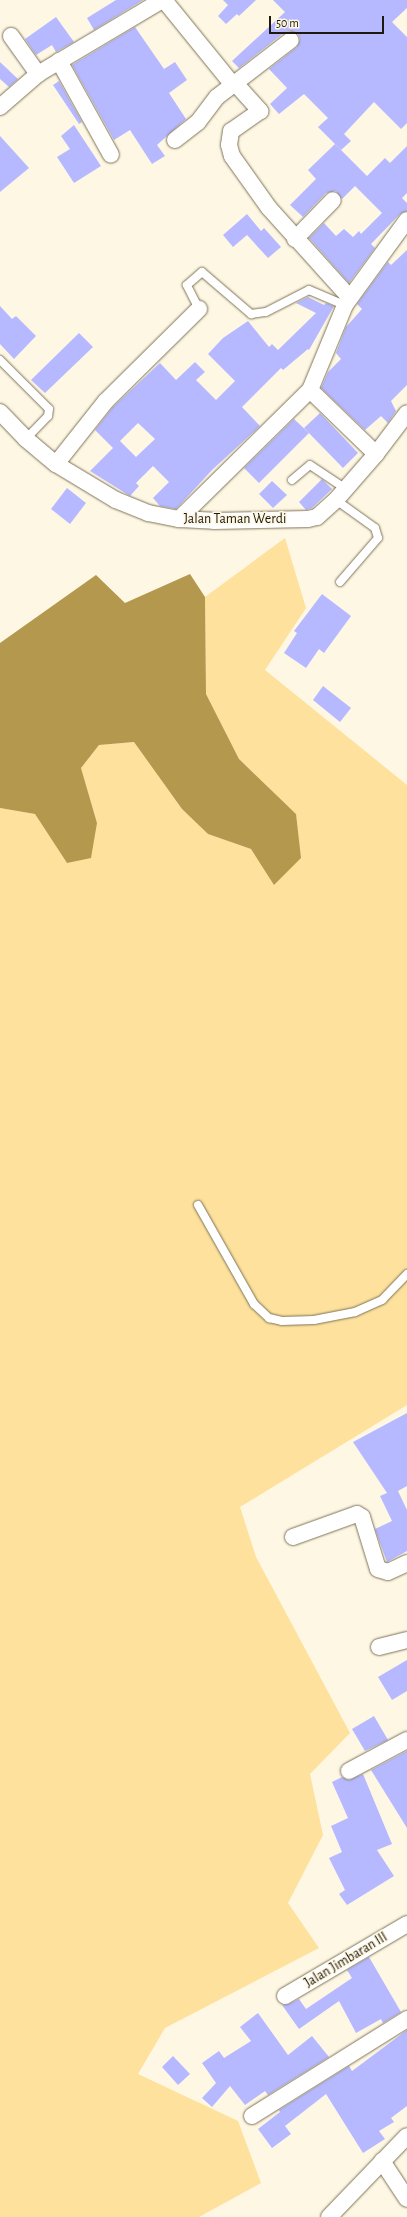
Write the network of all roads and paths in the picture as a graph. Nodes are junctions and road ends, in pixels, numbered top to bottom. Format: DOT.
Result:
graph roads {
  1 [pos="163,0"];
  2 [pos="11,36"];
  3 [pos="291,40"];
  4 [pos="58,61"];
  5 [pos="38,74"];
  6 [pos="234,84"];
  7 [pos="0,107"];
  8 [pos="174,140"];
  9 [pos="111,155"];
  10 [pos="333,200"];
  11 [pos="407,220"];
  12 [pos="295,238"];
  13 [pos="348,301"];
  14 [pos="199,309"];
  15 [pos="0,360"];
  16 [pos="310,390"];
  17 [pos="0,412"];
  18 [pos="407,413"];
  19 [pos="26,439"];
  20 [pos="376,454"];
  21 [pos="56,464"];
  22 [pos="292,480"];
  23 [pos="341,495"];
  24 [pos="179,519"];
  25 [pos="340,582"];
  26 [pos="198,1205"];
  27 [pos="407,1274"];
  28 [pos="293,1537"];
  29 [pos="407,1563"];
  30 [pos="407,1640"];
  31 [pos="379,1647"];
  32 [pos="407,1740"];
  33 [pos="349,1771"];
  34 [pos="407,1924"];
  35 [pos="285,1996"];
  36 [pos="407,2019"];
  37 [pos="252,2116"];
  38 [pos="407,2136"];
  39 [pos="382,2161"];
  40 [pos="407,2199"];
  41 [pos="329,2217"];
  1 -- 4 [label="street"];
  1 -- 6 [label="street"];
  2 -- 5 [label="street"];
  3 -- 6 [label="street"];
  4 -- 5 [label="street"];
  4 -- 9 [label="street"];
  5 -- 7 [label="street"];
  6 -- 8 [label="street"];
  6 -- 12 [label="street"];
  10 -- 12 [label="street"];
  11 -- 13 [label="street"];
  12 -- 13 [label="street"];
  13 -- 14 [label="lane"];
  13 -- 16 [label="street"];
  14 -- 21 [label="street"];
  15 -- 19 [label="lane"];
  16 -- 20 [label="street"];
  16 -- 24 [label="street"];
  17 -- 19 [label="street, Jalan Taman Werdi"];
  18 -- 20 [label="street, Jalan Taman Werdi"];
  19 -- 21 [label="street, Jalan Taman Werdi"];
  20 -- 23 [label="street, Jalan Taman Werdi"];
  21 -- 24 [label="street, Jalan Taman Werdi"];
  22 -- 23 [label="lane"];
  23 -- 24 [label="street, Jalan Taman Werdi"];
  23 -- 25 [label="lane"];
  26 -- 27 [label="lane"];
  28 -- 29 [label="street"];
  30 -- 31 [label="street"];
  32 -- 33 [label="street"];
  34 -- 35 [label="street, Jalan Jimbaran III"];
  36 -- 37 [label="street"];
  38 -- 39 [label="street"];
  39 -- 40 [label="street"];
  39 -- 41 [label="street"];
}
